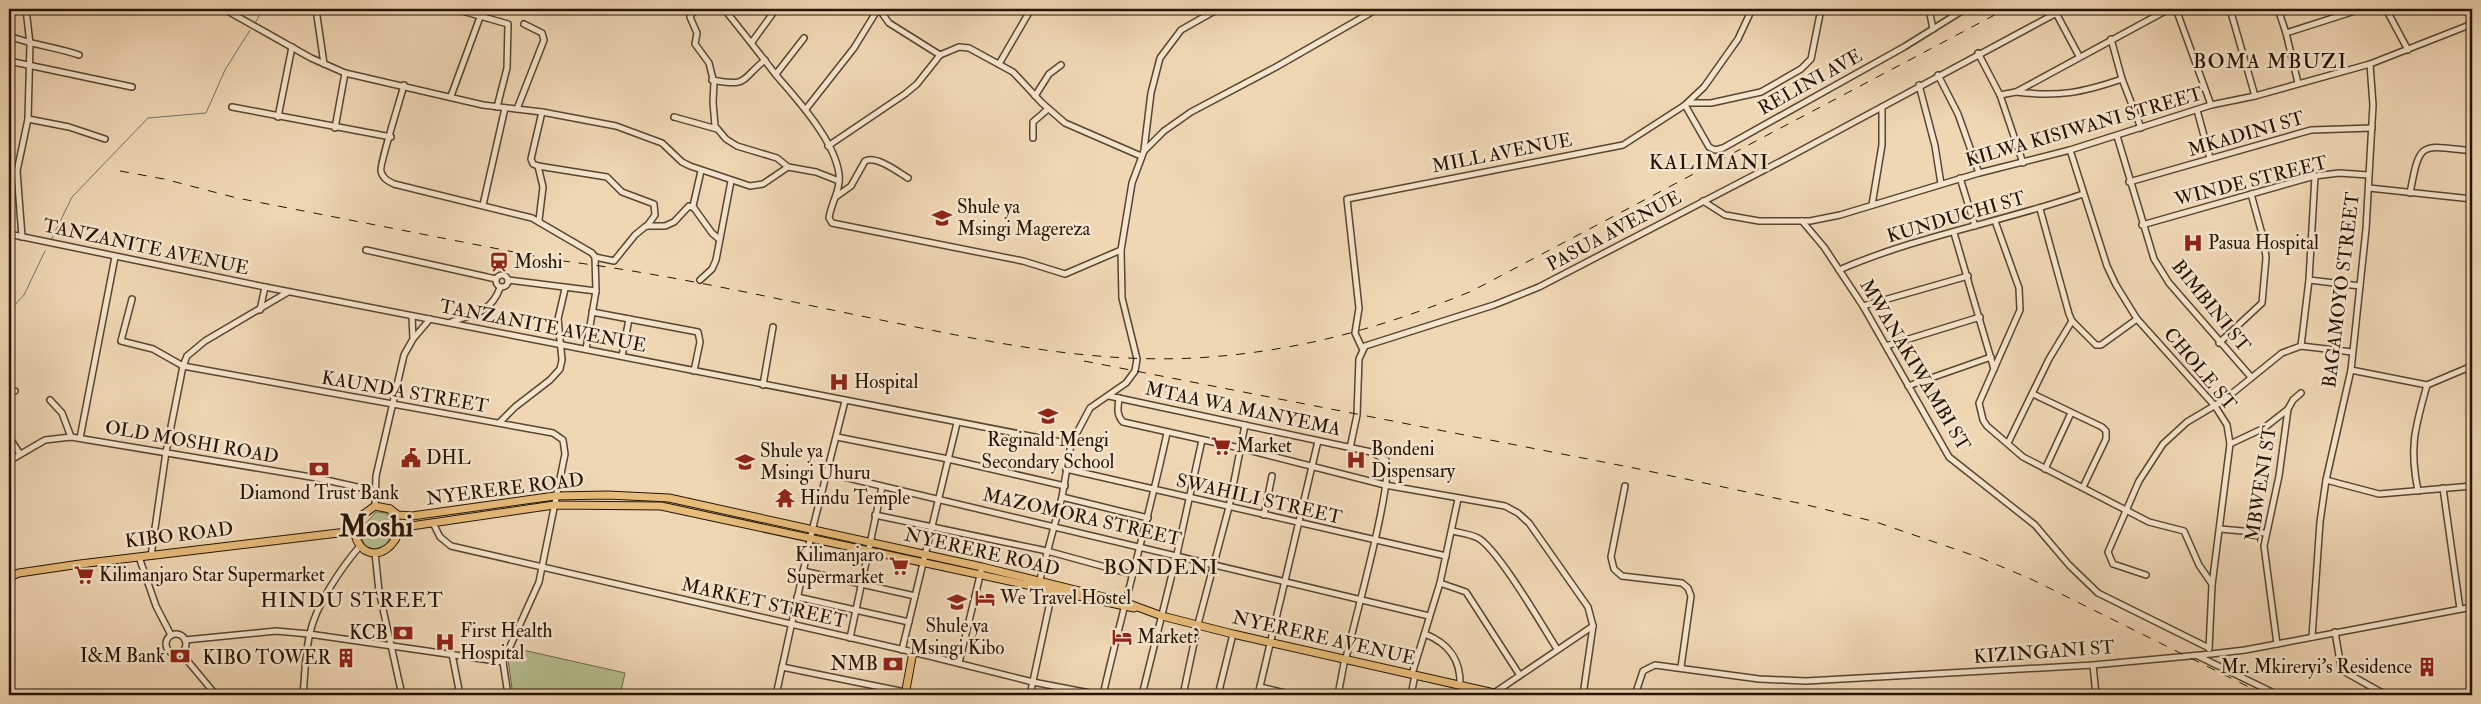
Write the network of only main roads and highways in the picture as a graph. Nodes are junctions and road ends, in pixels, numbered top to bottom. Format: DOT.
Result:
graph roads {
  1 [pos="390,509"];
  2 [pos="355,531"];
  3 [pos="811,534"];
  4 [pos="395,540"];
  5 [pos="867,546"];
  6 [pos="981,571"];
  7 [pos="9,577"];
  8 [pos="1140,609"];
  9 [pos="913,652"];
  10 [pos="905,694"];
  11 [pos="1503,695"];
  1 -- 2 [label="main road"];
  1 -- 3 [label="main road, NYERERE ROAD"];
  1 -- 4 [label="main road"];
  2 -- 4 [label="main road"];
  2 -- 7 [label="main road, KIBO ROAD"];
  3 -- 4 [label="main road, NYERERE ROAD"];
  3 -- 5 [label="main road, NYERERE ROAD"];
  5 -- 6 [label="main road, NYERERE ROAD"];
  5 -- 6 [label="main road, NYERERE ROAD"];
  6 -- 8 [label="main road, NYERERE ROAD"];
  8 -- 11 [label="main road, NYERERE AVENUE"];
  9 -- 10 [label="main road"];
}
